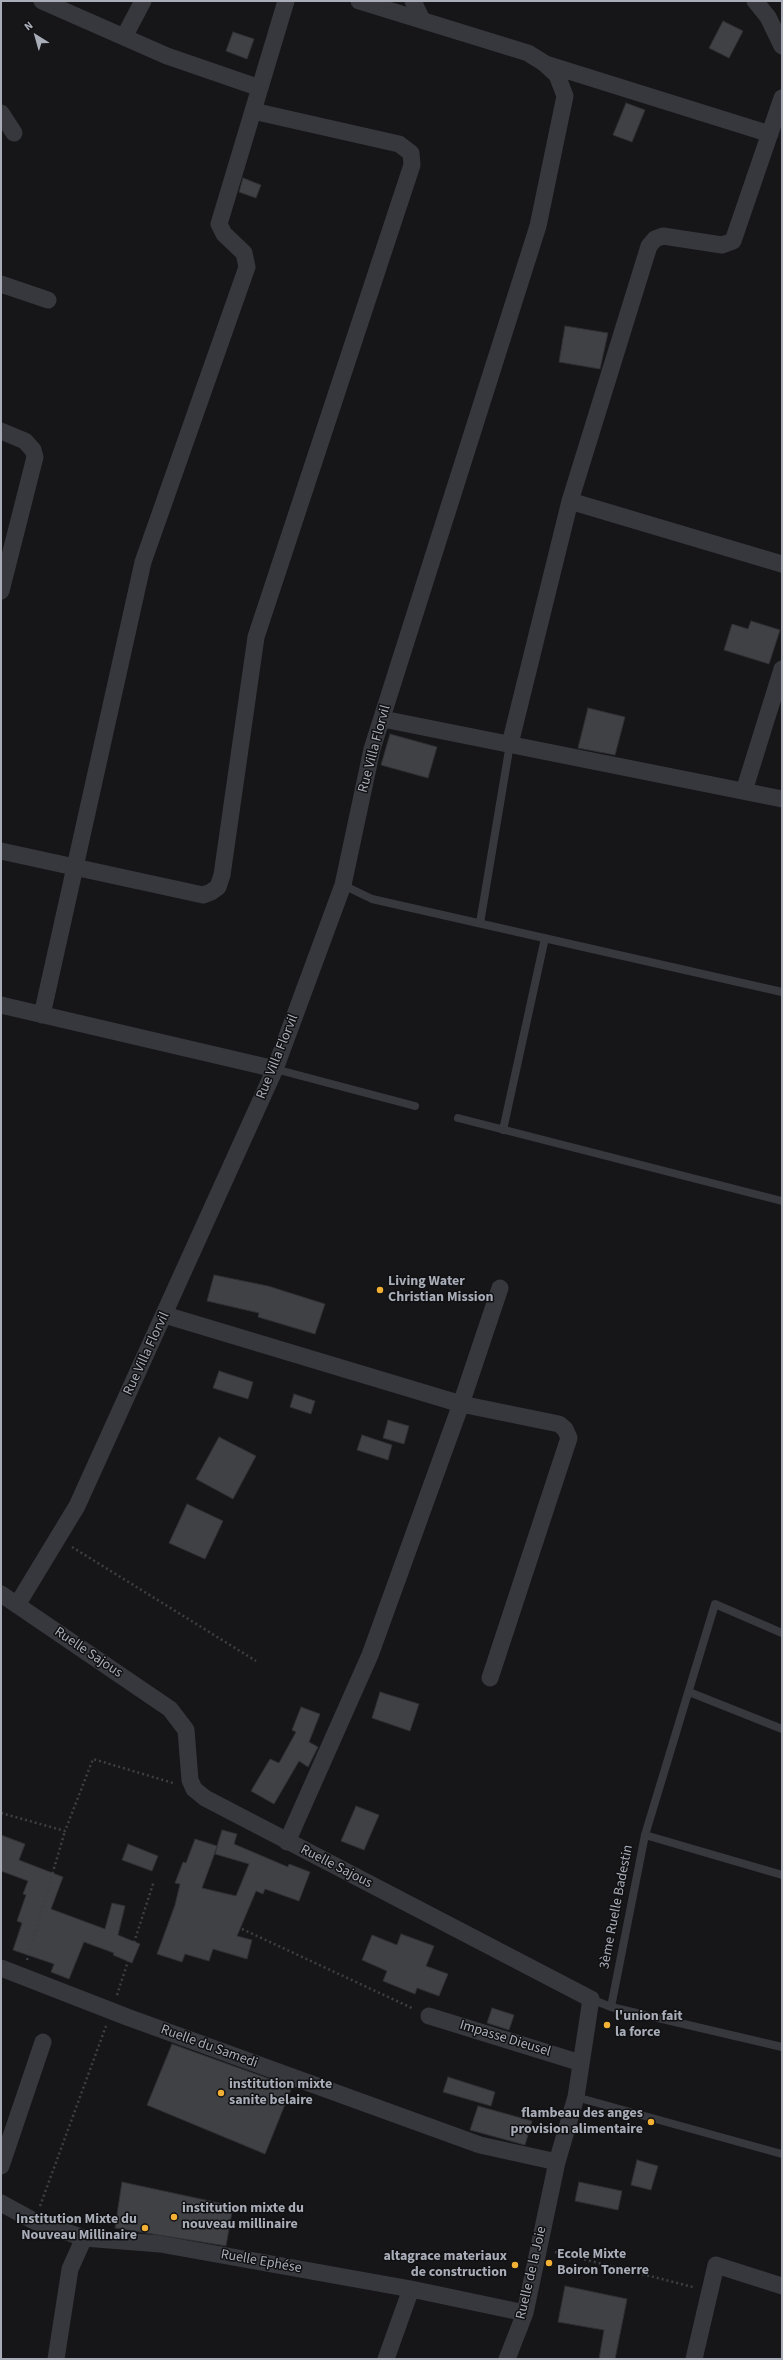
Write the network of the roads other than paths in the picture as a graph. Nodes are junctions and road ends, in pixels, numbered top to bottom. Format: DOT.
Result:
graph roads {
  1 [pos="42,1"];
  2 [pos="143,1"];
  3 [pos="286,1"];
  4 [pos="359,1"];
  5 [pos="413,1"];
  6 [pos="756,1"];
  7 [pos="422,20"];
  8 [pos="124,37"];
  9 [pos="782,46"];
  10 [pos="544,63"];
  11 [pos="260,88"];
  12 [pos="782,98"];
  13 [pos="253,111"];
  14 [pos="1,113"];
  15 [pos="14,133"];
  16 [pos="770,134"];
  17 [pos="1,284"];
  18 [pos="48,300"];
  19 [pos="1,431"];
  20 [pos="570,501"];
  21 [pos="782,564"];
  22 [pos="1,591"];
  23 [pos="782,669"];
  24 [pos="383,719"];
  25 [pos="510,744"];
  26 [pos="744,791"];
  27 [pos="782,799"];
  28 [pos="1,851"];
  29 [pos="75,866"];
  30 [pos="343,885"];
  31 [pos="480,923"];
  32 [pos="545,938"];
  33 [pos="782,992"];
  34 [pos="1,1005"];
  35 [pos="42,1014"];
  36 [pos="275,1068"];
  37 [pos="415,1106"];
  38 [pos="458,1118"];
  39 [pos="503,1130"];
  40 [pos="782,1201"];
  41 [pos="500,1288"];
  42 [pos="165,1315"];
  43 [pos="461,1404"];
  44 [pos="1,1594"];
  45 [pos="17,1605"];
  46 [pos="782,1633"];
  47 [pos="490,1678"];
  48 [pos="689,1692"];
  49 [pos="782,1729"];
  50 [pos="645,1835"];
  51 [pos="287,1842"];
  52 [pos="782,1875"];
  53 [pos="1,1968"];
  54 [pos="591,1999"];
  55 [pos="611,2007"];
  56 [pos="429,2016"];
  57 [pos="44,2042"];
  58 [pos="782,2047"];
  59 [pos="581,2063"];
  60 [pos="576,2097"];
  61 [pos="782,2154"];
  62 [pos="557,2162"];
  63 [pos="1,2166"];
  64 [pos="1,2203"];
  65 [pos="84,2238"];
  66 [pos="782,2286"];
  67 [pos="411,2289"];
  68 [pos="525,2312"];
  69 [pos="56,2359"];
  70 [pos="386,2359"];
  71 [pos="507,2359"];
  72 [pos="694,2359"];
  1 -- 8 [label="street"];
  2 -- 8 [label="street"];
  3 -- 11 [label="street"];
  4 -- 7 [label="street"];
  5 -- 7 [label="street"];
  6 -- 9 [label="street"];
  7 -- 10 [label="street"];
  8 -- 11 [label="street"];
  10 -- 16 [label="street"];
  10 -- 24 [label="street, Rue Villa Florvil"];
  11 -- 13 [label="street"];
  12 -- 16 [label="street"];
  13 -- 29 [label="street"];
  13 -- 29 [label="street"];
  14 -- 15 [label="street"];
  16 -- 20 [label="street"];
  17 -- 18 [label="street"];
  19 -- 22 [label="street"];
  20 -- 21 [label="street"];
  20 -- 25 [label="street"];
  23 -- 26 [label="street"];
  24 -- 25 [label="street"];
  24 -- 30 [label="street, Rue Villa Florvil"];
  25 -- 26 [label="street"];
  25 -- 31 [label="lane"];
  26 -- 27 [label="street"];
  28 -- 29 [label="street"];
  29 -- 35 [label="street"];
  30 -- 31 [label="lane"];
  30 -- 36 [label="street, Rue Villa Florvil"];
  31 -- 32 [label="lane"];
  32 -- 33 [label="lane"];
  32 -- 39 [label="lane"];
  34 -- 35 [label="street"];
  35 -- 36 [label="street"];
  36 -- 37 [label="lane"];
  36 -- 42 [label="street, Rue Villa Florvil"];
  38 -- 39 [label="lane"];
  39 -- 40 [label="lane"];
  41 -- 43 [label="street"];
  42 -- 43 [label="street"];
  42 -- 45 [label="street, Rue Villa Florvil"];
  43 -- 47 [label="street"];
  43 -- 51 [label="street"];
  44 -- 45 [label="street, Ruelle Sajous"];
  45 -- 51 [label="street, Ruelle Sajous"];
  46 -- 48 [label="lane"];
  48 -- 49 [label="lane"];
  48 -- 50 [label="lane"];
  50 -- 52 [label="lane, 3ème Ruelle Badestin"];
  50 -- 55 [label="lane, 3ème Ruelle Badestin"];
  51 -- 54 [label="street, Ruelle Sajous"];
  53 -- 62 [label="street, Ruelle du Samedi"];
  54 -- 55 [label="lane"];
  54 -- 59 [label="street"];
  55 -- 58 [label="lane"];
  56 -- 59 [label="street, Impasse Dieusel"];
  57 -- 63 [label="street"];
  59 -- 60 [label="street"];
  60 -- 61 [label="lane"];
  60 -- 62 [label="street"];
  62 -- 68 [label="street, Ruelle de la Joie"];
  64 -- 65 [label="street, Ruelle Ephése"];
  65 -- 67 [label="street, Ruelle Ephése"];
  65 -- 69 [label="street"];
  66 -- 72 [label="street"];
  67 -- 68 [label="street, Ruelle Ephése"];
  67 -- 70 [label="street"];
  68 -- 71 [label="street, Ruelle de la Joie"];
}
